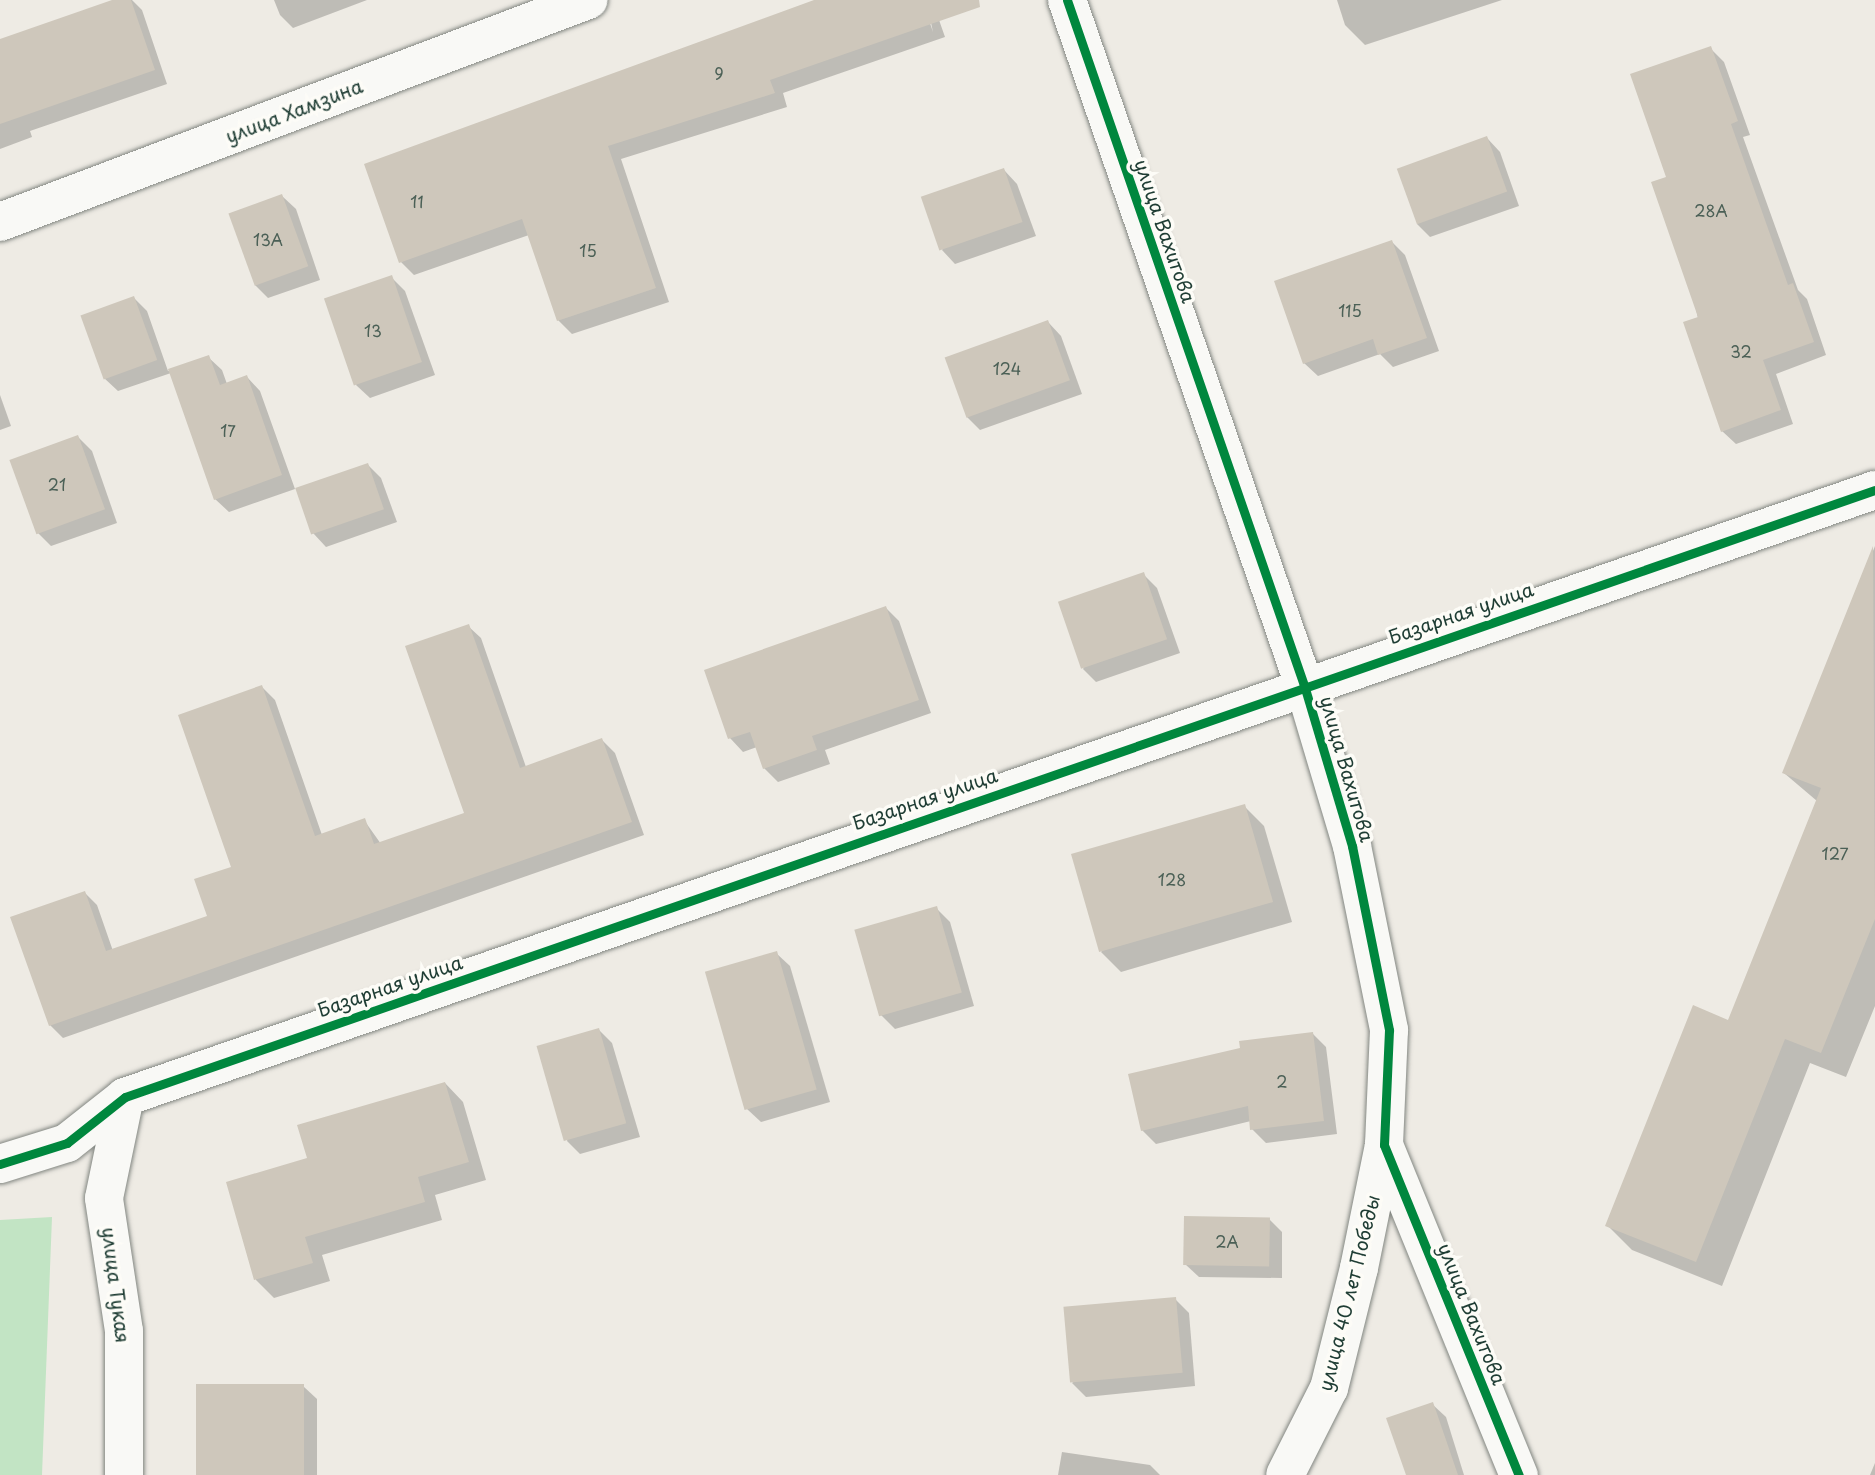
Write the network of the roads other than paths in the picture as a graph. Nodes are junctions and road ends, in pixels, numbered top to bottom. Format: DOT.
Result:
graph roads {
  1 [pos="588,0"];
  2 [pos="1067,0"];
  3 [pos="0,222"];
  4 [pos="1875,490"];
  5 [pos="1304,685"];
  6 [pos="125,1097"];
  7 [pos="1384,1145"];
  8 [pos="0,1164"];
  9 [pos="124,1475"];
  10 [pos="1285,1475"];
  11 [pos="1519,1475"];
  1 -- 3 [label="street, улица Хамзина"];
  2 -- 5 [label="street, улица Вахитова"];
  4 -- 5 [label="street, Базарная улица"];
  5 -- 6 [label="street, Базарная улица"];
  5 -- 7 [label="street, улица Вахитова"];
  6 -- 8 [label="street, Базарная улица"];
  6 -- 9 [label="street, улица Тукая"];
  7 -- 10 [label="street, улица 40 лет Победы"];
  7 -- 11 [label="street, улица Вахитова"];
}
